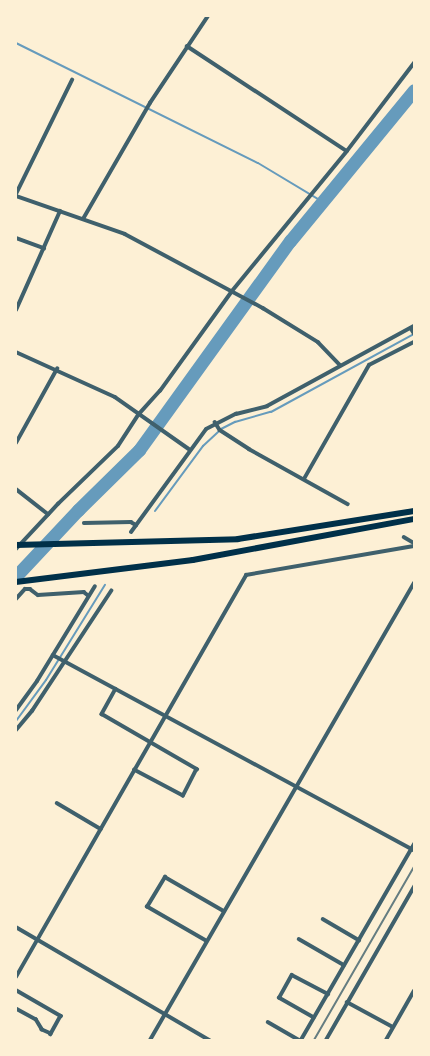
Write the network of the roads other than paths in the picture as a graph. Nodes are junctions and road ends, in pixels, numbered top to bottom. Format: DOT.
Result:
graph roads {
  1 [pos="208,16"];
  2 [pos="187,46"];
  3 [pos="414,63"];
  4 [pos="72,80"];
  5 [pos="347,151"];
  6 [pos="16,195"];
  7 [pos="60,211"];
  8 [pos="83,219"];
  9 [pos="16,238"];
  10 [pos="44,248"];
  11 [pos="232,290"];
  12 [pos="16,310"];
  13 [pos="413,329"];
  14 [pos="414,342"];
  15 [pos="16,352"];
  16 [pos="340,365"];
  17 [pos="57,369"];
  18 [pos="139,414"];
  19 [pos="218,426"];
  20 [pos="16,443"];
  21 [pos="189,450"];
  22 [pos="304,479"];
  23 [pos="16,490"];
  24 [pos="348,504"];
  25 [pos="414,511"];
  26 [pos="48,514"];
  27 [pos="414,519"];
  28 [pos="84,523"];
  29 [pos="136,525"];
  30 [pos="131,532"];
  31 [pos="404,537"];
  32 [pos="414,544"];
  33 [pos="16,545"];
  34 [pos="16,549"];
  35 [pos="16,582"];
  36 [pos="414,583"];
  37 [pos="95,586"];
  38 [pos="111,591"];
  39 [pos="89,596"];
  40 [pos="16,599"];
  41 [pos="54,656"];
  42 [pos="62,661"];
  43 [pos="116,689"];
  44 [pos="16,710"];
  45 [pos="165,715"];
  46 [pos="16,730"];
  47 [pos="150,742"];
  48 [pos="134,770"];
  49 [pos="297,786"];
  50 [pos="57,803"];
  51 [pos="101,829"];
  52 [pos="414,844"];
  53 [pos="413,849"];
  54 [pos="414,887"];
  55 [pos="224,911"];
  56 [pos="323,919"];
  57 [pos="16,927"];
  58 [pos="299,939"];
  59 [pos="359,940"];
  60 [pos="38,941"];
  61 [pos="206,941"];
  62 [pos="344,965"];
  63 [pos="16,977"];
  64 [pos="16,990"];
  65 [pos="414,991"];
  66 [pos="328,994"];
  67 [pos="347,1002"];
  68 [pos="16,1009"];
  69 [pos="164,1014"];
  70 [pos="314,1018"];
  71 [pos="268,1022"];
  72 [pos="393,1027"];
  73 [pos="150,1040"];
  74 [pos="209,1040"];
  75 [pos="300,1040"];
  76 [pos="326,1040"];
  77 [pos="386,1040"];
  1 -- 2 [label="street"];
  2 -- 5 [label="street"];
  2 -- 8 [label="street"];
  3 -- 5 [label="street"];
  4 -- 6 [label="street"];
  5 -- 11 [label="street"];
  6 -- 7 [label="street"];
  7 -- 8 [label="street"];
  7 -- 10 [label="street"];
  8 -- 11 [label="street"];
  9 -- 10 [label="street"];
  10 -- 12 [label="street"];
  11 -- 16 [label="street"];
  11 -- 18 [label="street"];
  13 -- 16 [label="street"];
  14 -- 22 [label="street"];
  15 -- 17 [label="street"];
  16 -- 19 [label="street"];
  17 -- 18 [label="street"];
  17 -- 20 [label="street"];
  18 -- 21 [label="street"];
  18 -- 26 [label="street"];
  19 -- 21 [label="street"];
  19 -- 22 [label="street"];
  21 -- 29 [label="street"];
  22 -- 24 [label="street"];
  23 -- 26 [label="street"];
  25 -- 33 [label="highway"];
  26 -- 34 [label="street"];
  27 -- 35 [label="highway"];
  28 -- 29 [label="street"];
  29 -- 30 [label="street"];
  31 -- 32 [label="street"];
  32 -- 45 [label="street"];
  36 -- 49 [label="street"];
  37 -- 39 [label="street"];
  38 -- 42 [label="street"];
  39 -- 40 [label="street"];
  39 -- 41 [label="street"];
  41 -- 42 [label="street"];
  41 -- 44 [label="street"];
  42 -- 43 [label="street"];
  42 -- 46 [label="street"];
  43 -- 45 [label="street"];
  43 -- 47 [label="street"];
  45 -- 47 [label="street"];
  45 -- 49 [label="street"];
  47 -- 48 [label="street"];
  47 -- 48 [label="street"];
  48 -- 51 [label="street"];
  49 -- 53 [label="street"];
  49 -- 55 [label="street"];
  50 -- 51 [label="street"];
  51 -- 60 [label="street"];
  52 -- 53 [label="street"];
  53 -- 59 [label="street"];
  54 -- 67 [label="street"];
  55 -- 61 [label="street"];
  55 -- 61 [label="street"];
  56 -- 59 [label="street"];
  57 -- 60 [label="street"];
  58 -- 62 [label="street"];
  59 -- 62 [label="street"];
  60 -- 63 [label="street"];
  60 -- 69 [label="street"];
  61 -- 69 [label="street"];
  62 -- 66 [label="street"];
  64 -- 68 [label="street"];
  65 -- 72 [label="street"];
  66 -- 70 [label="street"];
  66 -- 70 [label="street"];
  67 -- 72 [label="street"];
  67 -- 76 [label="street"];
  69 -- 73 [label="street"];
  69 -- 74 [label="street"];
  70 -- 75 [label="street"];
  71 -- 75 [label="street"];
  72 -- 77 [label="street"];
}
